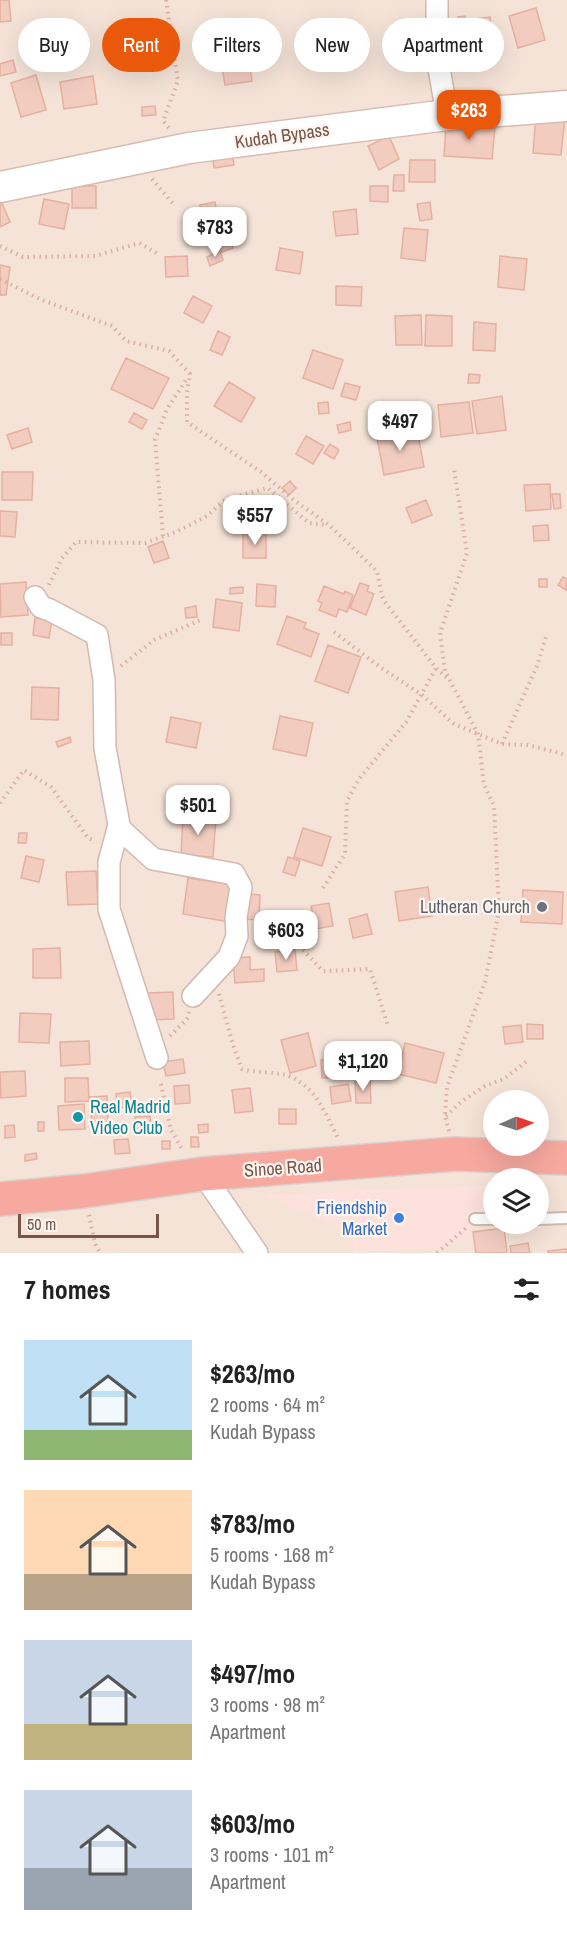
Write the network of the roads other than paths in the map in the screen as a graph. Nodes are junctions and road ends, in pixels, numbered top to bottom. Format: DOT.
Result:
graph roads {
  1 [pos="437,0"];
  2 [pos="567,106"];
  3 [pos="447,115"];
  4 [pos="0,187"];
  5 [pos="37,601"];
  6 [pos="118,827"];
  7 [pos="193,996"];
  8 [pos="157,1058"];
  9 [pos="567,1158"];
  10 [pos="203,1174"];
  11 [pos="0,1199"];
  12 [pos="567,1218"];
  13 [pos="475,1219"];
  14 [pos="483,1219"];
  15 [pos="549,1219"];
  16 [pos="257,1253"];
  1 -- 3 [label="street"];
  2 -- 3 [label="street, Kudah Bypass"];
  3 -- 4 [label="street, Kudah Bypass"];
  5 -- 6 [label="street"];
  6 -- 7 [label="street"];
  6 -- 8 [label="street"];
  9 -- 10 [label="highway, Sinoe Road"];
  10 -- 11 [label="highway, Sinoe Road"];
  10 -- 16 [label="street"];
  12 -- 15 [label="lane"];
  13 -- 14 [label="lane"];
}
